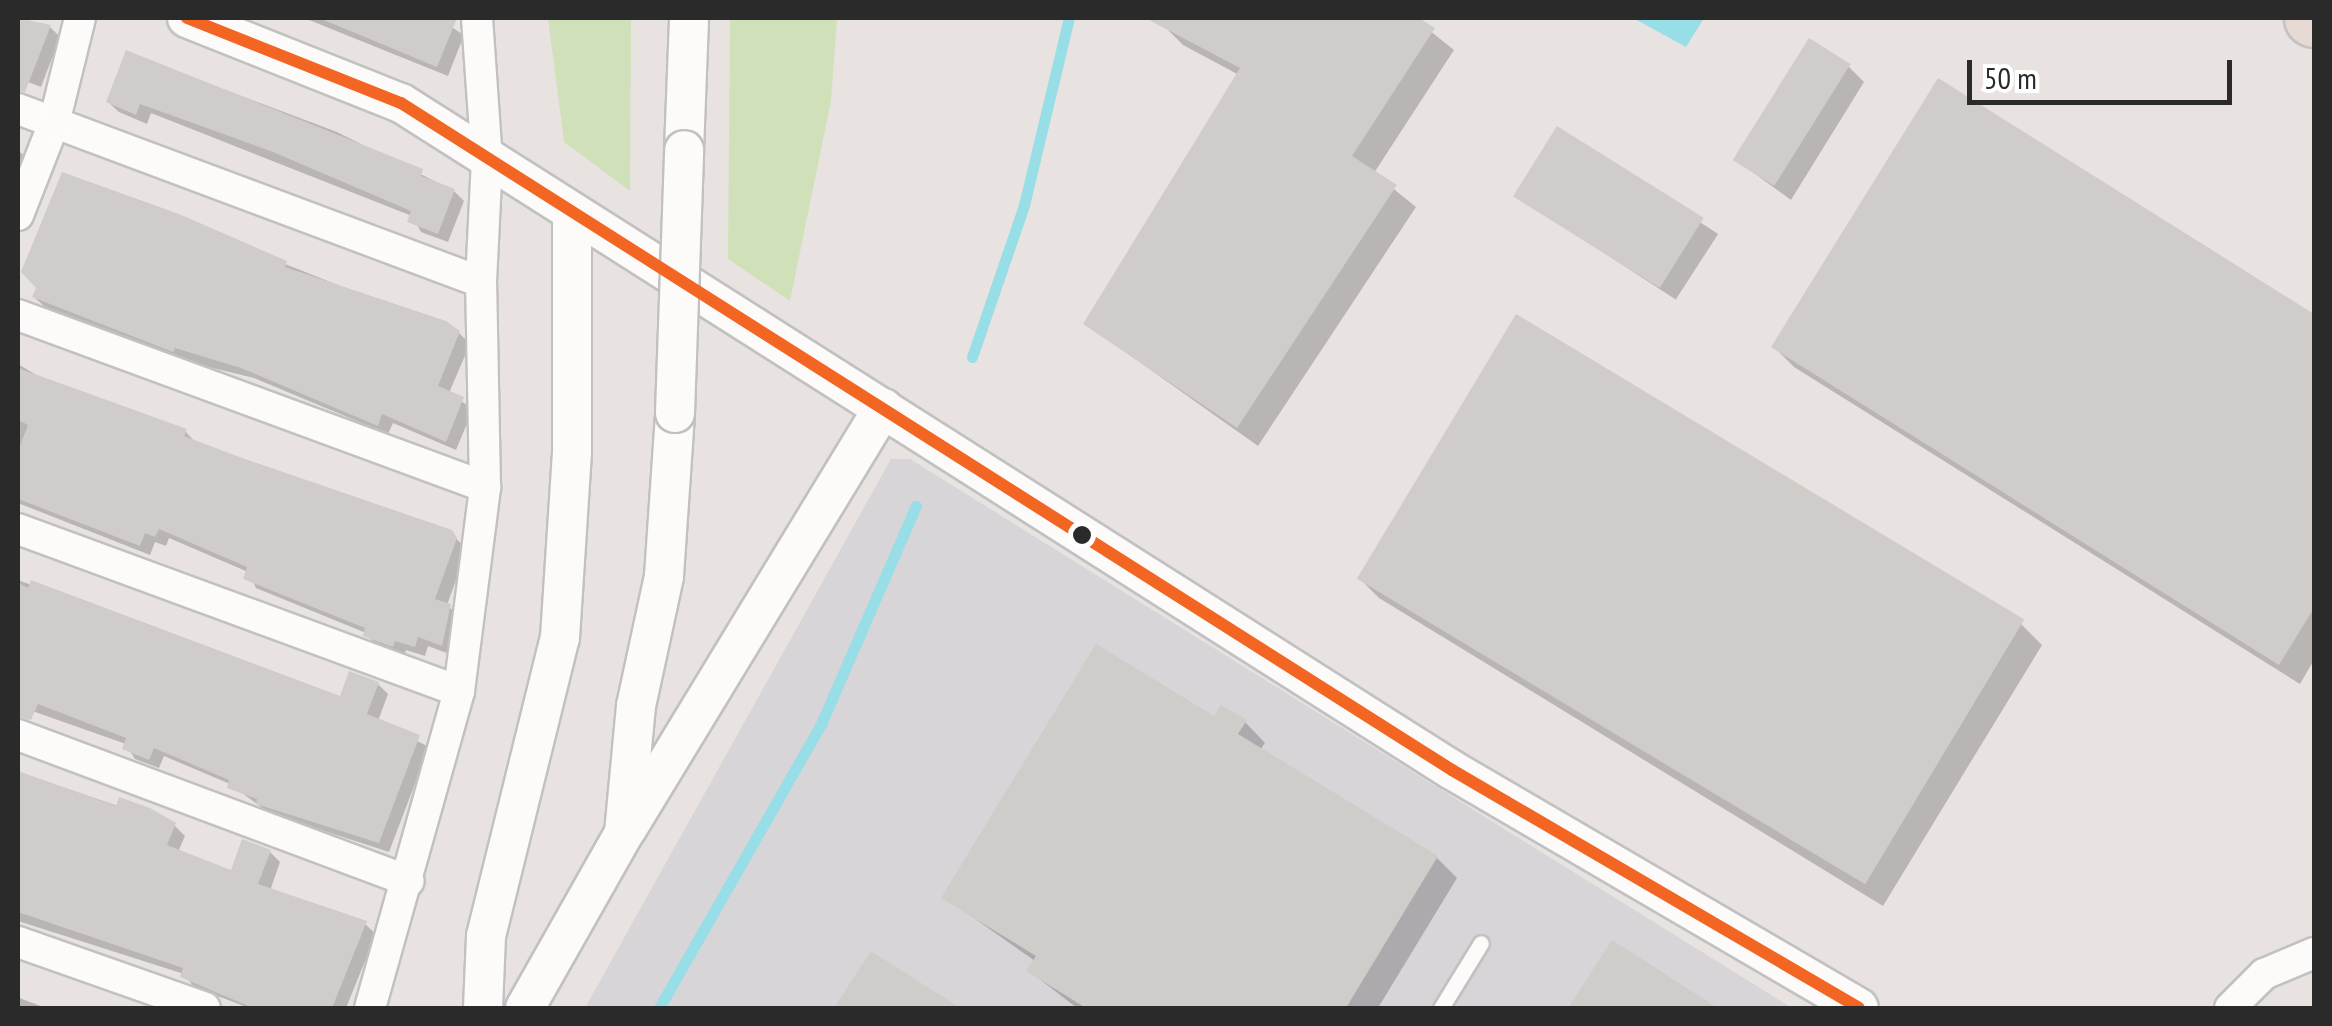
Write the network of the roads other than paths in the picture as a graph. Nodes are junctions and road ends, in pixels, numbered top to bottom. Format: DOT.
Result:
graph roads {
  1 [pos="80,18"];
  2 [pos="187,18"];
  3 [pos="477,18"];
  4 [pos="689,18"];
  5 [pos="18,108"];
  6 [pos="54,123"];
  7 [pos="487,161"];
  8 [pos="572,214"];
  9 [pos="18,215"];
  10 [pos="481,282"];
  11 [pos="18,314"];
  12 [pos="883,408"];
  13 [pos="485,487"];
  14 [pos="18,529"];
  15 [pos="459,691"];
  16 [pos="18,735"];
  17 [pos="624,834"];
  18 [pos="409,881"];
  19 [pos="18,942"];
  20 [pos="1481,943"];
  21 [pos="2314,953"];
  22 [pos="205,1008"];
  23 [pos="370,1008"];
  24 [pos="484,1008"];
  25 [pos="525,1008"];
  26 [pos="1441,1008"];
  27 [pos="1859,1008"];
  28 [pos="2230,1008"];
  1 -- 6 [label="street"];
  2 -- 7 [label="street"];
  3 -- 7 [label="street"];
  4 -- 17 [label="street, bridge"];
  5 -- 6 [label="street"];
  6 -- 9 [label="street"];
  6 -- 10 [label="street"];
  7 -- 8 [label="street"];
  7 -- 10 [label="street"];
  8 -- 12 [label="street"];
  8 -- 24 [label="street"];
  10 -- 13 [label="street"];
  11 -- 13 [label="street"];
  12 -- 17 [label="street"];
  12 -- 27 [label="street"];
  13 -- 15 [label="street"];
  14 -- 15 [label="street"];
  15 -- 18 [label="street"];
  16 -- 18 [label="street"];
  17 -- 25 [label="street"];
  18 -- 23 [label="street"];
  19 -- 22 [label="street"];
  20 -- 26 [label="lane"];
  21 -- 28 [label="street"];
}
